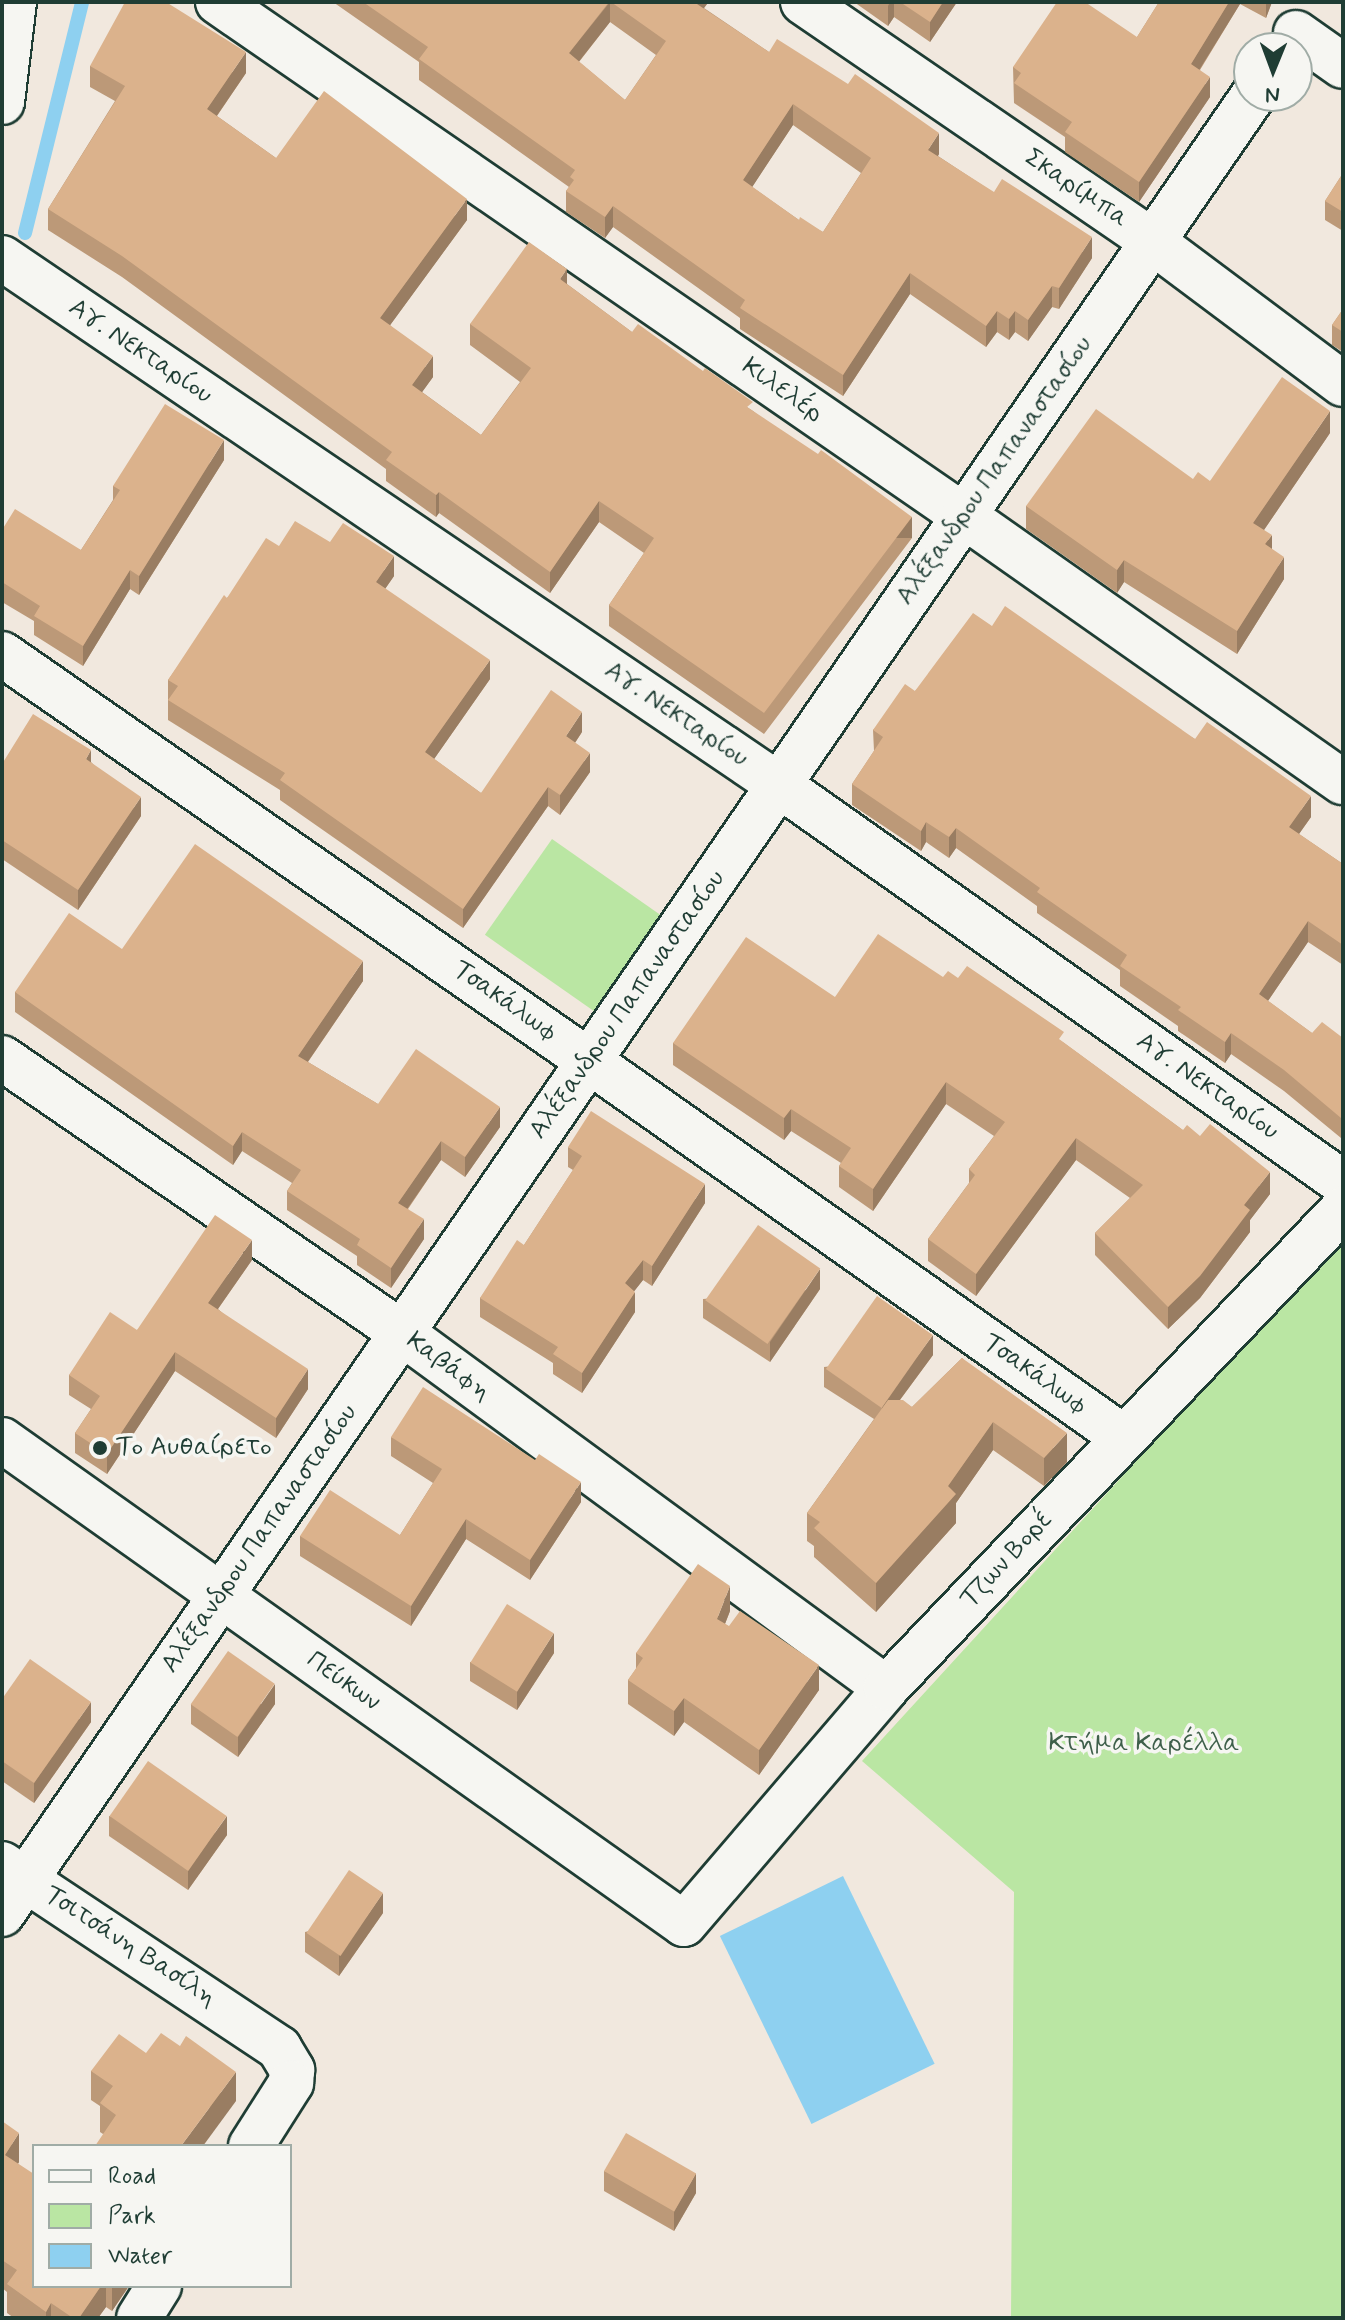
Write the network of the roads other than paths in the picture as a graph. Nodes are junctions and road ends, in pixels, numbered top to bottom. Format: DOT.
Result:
graph roads {
  1 [pos="14,2"];
  2 [pos="218,2"];
  3 [pos="803,2"];
  4 [pos="1300,28"];
  5 [pos="1343,66"];
  6 [pos="2,102"];
  7 [pos="1242,112"];
  8 [pos="1153,242"];
  9 [pos="2,258"];
  10 [pos="1343,384"];
  11 [pos="964,516"];
  12 [pos="2,654"];
  13 [pos="1343,782"];
  14 [pos="779,785"];
  15 [pos="2,1058"];
  16 [pos="589,1061"];
  17 [pos="1343,1183"];
  18 [pos="1343,1209"];
  19 [pos="402,1333"];
  20 [pos="1123,1437"];
  21 [pos="2,1440"];
  22 [pos="221,1596"];
  23 [pos="886,1688"];
  24 [pos="10,1886"];
  25 [pos="684,1924"];
  26 [pos="252,2144"];
  27 [pos="158,2288"];
  28 [pos="139,2318"];
  1 -- 6 [label="street"];
  2 -- 11 [label="street, Κιλελέρ"];
  3 -- 8 [label="street, Σκαρίμπα"];
  4 -- 5 [label="street"];
  7 -- 8 [label="street, Αλέξανδρου Παπαναστασίου"];
  8 -- 10 [label="street, Σκαρίμπα"];
  8 -- 11 [label="street, Αλέξανδρου Παπαναστασίου"];
  9 -- 14 [label="street, Αγ. Νεκταρίου"];
  11 -- 13 [label="street, Κιλελέρ"];
  11 -- 14 [label="street, Αλέξανδρου Παπαναστασίου"];
  12 -- 16 [label="street, Τσακάλωφ"];
  14 -- 16 [label="street, Αλέξανδρου Παπαναστασίου"];
  14 -- 17 [label="street, Αγ. Νεκταρίου"];
  15 -- 19 [label="street, Καβάφη"];
  16 -- 19 [label="street, Αλέξανδρου Παπαναστασίου"];
  16 -- 20 [label="street, Τσακάλωφ"];
  18 -- 20 [label="street, Τζων Βορέ"];
  19 -- 22 [label="street, Αλέξανδρου Παπαναστασίου"];
  19 -- 23 [label="street, Καβάφη"];
  20 -- 23 [label="street, Τζων Βορέ"];
  21 -- 22 [label="street, Πεύκων"];
  22 -- 24 [label="street, Αλέξανδρου Παπαναστασίου"];
  22 -- 25 [label="street, Πεύκων"];
  23 -- 25 [label="street, Τζων Βορέ"];
  24 -- 26 [label="street, Τσιτσάνη Βασίλη"];
  27 -- 28 [label="street"];
}
